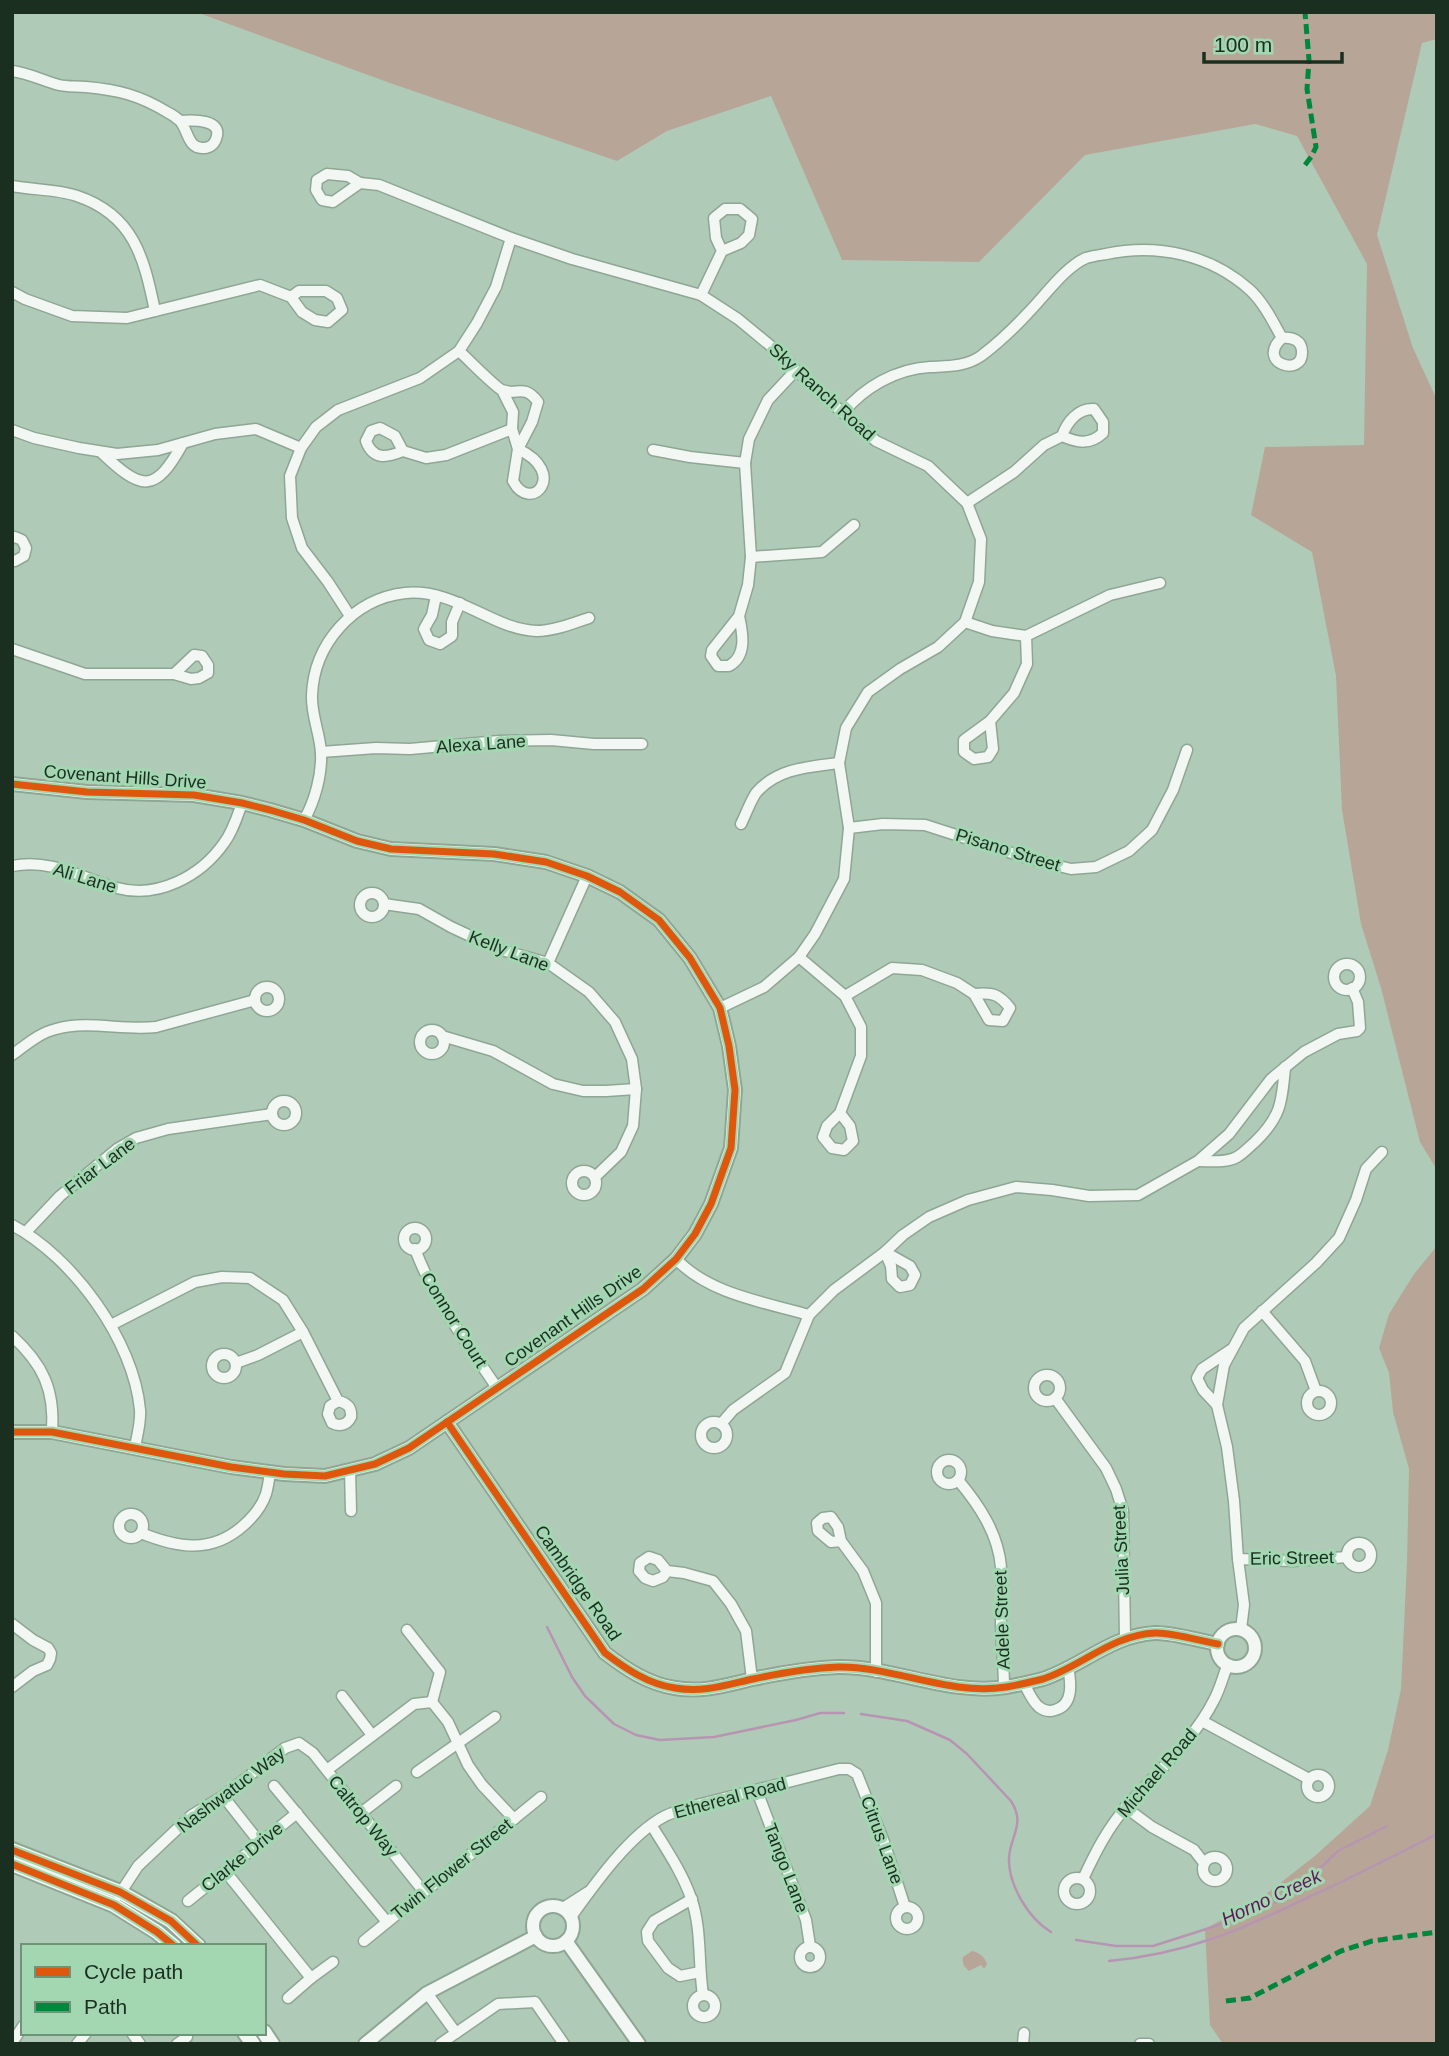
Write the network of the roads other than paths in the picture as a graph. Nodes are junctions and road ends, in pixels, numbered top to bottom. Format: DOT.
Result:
graph roads {
  1 [pos="12,71"];
  2 [pos="181,121"];
  3 [pos="360,183"];
  4 [pos="12,186"];
  5 [pos="510,238"];
  6 [pos="722,251"];
  7 [pos="12,292"];
  8 [pos="701,295"];
  9 [pos="291,297"];
  10 [pos="155,311"];
  11 [pos="1282,338"];
  12 [pos="459,351"];
  13 [pos="796,370"];
  14 [pos="502,390"];
  15 [pos="844,413"];
  16 [pos="512,429"];
  17 [pos="12,430"];
  18 [pos="1062,436"];
  19 [pos="183,443"];
  20 [pos="301,448"];
  21 [pos="653,450"];
  22 [pos="403,451"];
  23 [pos="102,452"];
  24 [pos="745,463"];
  25 [pos="967,503"];
  26 [pos="854,525"];
  27 [pos="12,538"];
  28 [pos="751,557"];
  29 [pos="12,560"];
  30 [pos="1160,583"];
  31 [pos="436,596"];
  32 [pos="460,603"];
  33 [pos="350,616"];
  34 [pos="739,616"];
  35 [pos="589,618"];
  36 [pos="965,622"];
  37 [pos="1026,635"];
  38 [pos="12,649"];
  39 [pos="174,674"];
  40 [pos="990,721"];
  41 [pos="642,744"];
  42 [pos="1187,750"];
  43 [pos="321,752"];
  44 [pos="839,764"];
  45 [pos="12,784"];
  46 [pos="242,803"];
  47 [pos="304,820"];
  48 [pos="741,824"];
  49 [pos="849,828"];
  50 [pos="12,866"];
  51 [pos="587,876"];
  52 [pos="384,904"];
  53 [pos="799,957"];
  54 [pos="548,963"];
  55 [pos="1352,988"];
  56 [pos="974,994"];
  57 [pos="845,996"];
  58 [pos="255,1000"];
  59 [pos="720,1008"];
  60 [pos="442,1036"];
  61 [pos="12,1055"];
  62 [pos="1285,1067"];
  63 [pos="636,1089"];
  64 [pos="840,1113"];
  65 [pos="272,1114"];
  66 [pos="1382,1152"];
  67 [pos="1198,1161"];
  68 [pos="595,1177"];
  69 [pos="12,1225"];
  70 [pos="26,1232"];
  71 [pos="415,1250"];
  72 [pos="676,1259"];
  73 [pos="1262,1311"];
  74 [pos="809,1315"];
  75 [pos="111,1325"];
  76 [pos="303,1332"];
  77 [pos="12,1336"];
  78 [pos="1233,1348"];
  79 [pos="236,1363"];
  80 [pos="497,1388"];
  81 [pos="1316,1391"];
  82 [pos="1055,1398"];
  83 [pos="338,1401"];
  84 [pos="1217,1405"];
  85 [pos="447,1422"];
  86 [pos="721,1424"];
  87 [pos="12,1432"];
  88 [pos="52,1432"];
  89 [pos="135,1447"];
  90 [pos="350,1470"];
  91 [pos="271,1472"];
  92 [pos="958,1480"];
  93 [pos="351,1511"];
  94 [pos="141,1533"];
  95 [pos="841,1541"];
  96 [pos="1347,1557"];
  97 [pos="1238,1559"];
  98 [pos="667,1571"];
  99 [pos="12,1624"];
  100 [pos="1241,1629"];
  101 [pos="407,1630"];
  102 [pos="1125,1638"];
  103 [pos="1217,1644"];
  104 [pos="1228,1664"];
  105 [pos="1068,1667"];
  106 [pos="876,1672"];
  107 [pos="752,1679"];
  108 [pos="1024,1683"];
  109 [pos="12,1687"];
  110 [pos="1004,1687"];
  111 [pos="341,1696"];
  112 [pos="432,1702"];
  113 [pos="495,1717"];
  114 [pos="1202,1721"];
  115 [pos="372,1735"];
  116 [pos="299,1743"];
  117 [pos="457,1745"];
  118 [pos="327,1770"];
  119 [pos="417,1772"];
  120 [pos="857,1774"];
  121 [pos="1308,1779"];
  122 [pos="274,1786"];
  123 [pos="396,1786"];
  124 [pos="757,1791"];
  125 [pos="223,1796"];
  126 [pos="541,1797"];
  127 [pos="1125,1807"];
  128 [pos="297,1813"];
  129 [pos="361,1813"];
  130 [pos="514,1819"];
  131 [pos="652,1826"];
  132 [pos="260,1843"];
  133 [pos="12,1850"];
  134 [pos="1204,1863"];
  135 [pos="12,1864"];
  136 [pos="225,1871"];
  137 [pos="1083,1879"];
  138 [pos="424,1892"];
  139 [pos="117,1899"];
  140 [pos="692,1899"];
  141 [pos="188,1901"];
  142 [pos="905,1907"];
  143 [pos="567,1913"];
  144 [pos="387,1923"];
  145 [pos="536,1936"];
  146 [pos="364,1941"];
  147 [pos="566,1941"];
  148 [pos="172,1944"];
  149 [pos="196,1944"];
  150 [pos="810,1946"];
  151 [pos="333,1962"];
  152 [pos="700,1972"];
  153 [pos="311,1978"];
  154 [pos="427,1993"];
  155 [pos="703,1995"];
  156 [pos="288,1998"];
  157 [pos="18,2029"];
  158 [pos="456,2033"];
  159 [pos="187,2037"];
  160 [pos="12,2043"];
  161 [pos="177,2044"];
  162 [pos="365,2044"];
  163 [pos="440,2044"];
  164 [pos="564,2044"];
  165 [pos="639,2044"];
  166 [pos="1140,2044"];
  167 [pos="1149,2044"];
  1 -- 2 [label="street"];
  3 -- 5 [label="street, Sky Ranch Road"];
  4 -- 10 [label="street"];
  5 -- 8 [label="street, Sky Ranch Road"];
  5 -- 12 [label="street"];
  6 -- 6 [label="street"];
  6 -- 8 [label="street"];
  7 -- 10 [label="street"];
  8 -- 13 [label="street, Sky Ranch Road"];
  9 -- 9 [label="street"];
  9 -- 10 [label="street"];
  11 -- 15 [label="street"];
  12 -- 14 [label="street"];
  12 -- 20 [label="street"];
  13 -- 15 [label="street, Sky Ranch Road"];
  13 -- 24 [label="street"];
  14 -- 16 [label="street"];
  14 -- 16 [label="street"];
  15 -- 25 [label="street, Sky Ranch Road"];
  16 -- 22 [label="street"];
  17 -- 23 [label="street"];
  18 -- 25 [label="street"];
  19 -- 20 [label="street"];
  19 -- 23 [label="street"];
  19 -- 23 [label="street"];
  20 -- 33 [label="street"];
  21 -- 24 [label="street"];
  24 -- 28 [label="street"];
  25 -- 36 [label="street, Sky Ranch Road"];
  26 -- 28 [label="street"];
  27 -- 29 [label="street"];
  28 -- 34 [label="street"];
  30 -- 37 [label="street"];
  31 -- 32 [label="street"];
  31 -- 32 [label="street"];
  31 -- 33 [label="street"];
  32 -- 35 [label="street"];
  33 -- 43 [label="street"];
  34 -- 34 [label="street"];
  36 -- 37 [label="street"];
  36 -- 44 [label="street, Sky Ranch Road"];
  37 -- 40 [label="street"];
  38 -- 39 [label="street"];
  41 -- 43 [label="street, Alexa Lane"];
  42 -- 49 [label="street, Pisano Street"];
  43 -- 47 [label="street"];
  44 -- 48 [label="street"];
  44 -- 49 [label="street, Sky Ranch Road"];
  45 -- 46 [label="street, Covenant Hills Drive"];
  46 -- 47 [label="street, Covenant Hills Drive"];
  46 -- 50 [label="street, Ali Lane"];
  47 -- 51 [label="street, Covenant Hills Drive"];
  49 -- 53 [label="street, Sky Ranch Road"];
  51 -- 54 [label="street"];
  51 -- 59 [label="street, Covenant Hills Drive"];
  52 -- 54 [label="street, Kelly Lane"];
  53 -- 57 [label="street"];
  53 -- 59 [label="street, Sky Ranch Road"];
  54 -- 63 [label="street, Kelly Lane"];
  55 -- 62 [label="street"];
  56 -- 57 [label="street"];
  57 -- 64 [label="street"];
  58 -- 61 [label="street"];
  59 -- 72 [label="street, Covenant Hills Drive"];
  60 -- 63 [label="street"];
  62 -- 67 [label="street"];
  62 -- 67 [label="street"];
  63 -- 68 [label="street, Kelly Lane"];
  65 -- 70 [label="street, Friar Lane"];
  66 -- 73 [label="street"];
  67 -- 74 [label="street"];
  69 -- 70 [label="street"];
  70 -- 75 [label="street"];
  71 -- 80 [label="street, Connor Court"];
  72 -- 74 [label="street"];
  72 -- 80 [label="street, Covenant Hills Drive"];
  73 -- 78 [label="street"];
  73 -- 81 [label="street"];
  74 -- 86 [label="street"];
  75 -- 76 [label="street"];
  75 -- 89 [label="street"];
  76 -- 79 [label="street"];
  76 -- 83 [label="street"];
  77 -- 88 [label="street"];
  78 -- 84 [label="street"];
  78 -- 84 [label="street"];
  80 -- 85 [label="street, Covenant Hills Drive"];
  82 -- 102 [label="street, Julia Street"];
  84 -- 97 [label="street"];
  85 -- 90 [label="street, Covenant Hills Drive"];
  85 -- 107 [label="street, Cambridge Road"];
  87 -- 88 [label="street, Covenant Hills Drive"];
  88 -- 89 [label="street, Covenant Hills Drive"];
  89 -- 91 [label="street, Covenant Hills Drive"];
  90 -- 91 [label="street, Covenant Hills Drive"];
  90 -- 93 [label="street"];
  91 -- 94 [label="street"];
  92 -- 110 [label="street, Adele Street"];
  95 -- 106 [label="street"];
  96 -- 97 [label="street, Eric Street"];
  97 -- 100 [label="street"];
  98 -- 107 [label="street"];
  99 -- 109 [label="street"];
  100 -- 103 [label="street"];
  100 -- 104 [label="street"];
  101 -- 112 [label="street"];
  102 -- 103 [label="street, Cambridge Road"];
  102 -- 105 [label="street, Cambridge Road"];
  103 -- 104 [label="street"];
  104 -- 114 [label="street, Michael Road"];
  105 -- 108 [label="street, Cambridge Road"];
  105 -- 108 [label="street"];
  106 -- 107 [label="street, Cambridge Road"];
  106 -- 110 [label="street, Cambridge Road"];
  108 -- 110 [label="street, Cambridge Road"];
  111 -- 115 [label="street"];
  112 -- 115 [label="street"];
  112 -- 117 [label="street"];
  113 -- 117 [label="street"];
  114 -- 121 [label="street"];
  114 -- 127 [label="street, Michael Road"];
  115 -- 118 [label="street"];
  116 -- 118 [label="street, Caltrop Way"];
  116 -- 125 [label="street, Nashwatuc Way"];
  117 -- 119 [label="street"];
  117 -- 130 [label="street"];
  118 -- 129 [label="street, Caltrop Way"];
  120 -- 124 [label="street, Ethereal Road"];
  120 -- 142 [label="street, Citrus Lane"];
  122 -- 128 [label="street"];
  123 -- 129 [label="street"];
  124 -- 131 [label="street, Ethereal Road"];
  124 -- 150 [label="street, Tango Lane"];
  125 -- 132 [label="street"];
  125 -- 139 [label="street, Nashwatuc Way"];
  126 -- 130 [label="street, Twin Flower Street"];
  127 -- 134 [label="street"];
  127 -- 137 [label="street, Michael Road"];
  128 -- 132 [label="street, Clarke Drive"];
  128 -- 144 [label="street"];
  129 -- 138 [label="street, Caltrop Way"];
  130 -- 138 [label="street, Twin Flower Street"];
  131 -- 140 [label="street"];
  131 -- 143 [label="street, Ethereal Road"];
  132 -- 136 [label="street, Clarke Drive"];
  133 -- 139 [label="main road"];
  135 -- 139 [label="main road"];
  136 -- 141 [label="street, Clarke Drive"];
  136 -- 153 [label="street"];
  138 -- 144 [label="street, Twin Flower Street"];
  139 -- 148 [label="main road"];
  139 -- 149 [label="main road"];
  140 -- 152 [label="street"];
  140 -- 152 [label="street"];
  143 -- 145 [label="street"];
  143 -- 147 [label="street"];
  144 -- 146 [label="street, Twin Flower Street"];
  145 -- 147 [label="street"];
  145 -- 154 [label="street"];
  147 -- 165 [label="street"];
  151 -- 153 [label="street"];
  152 -- 155 [label="street"];
  153 -- 156 [label="street"];
  154 -- 158 [label="street"];
  154 -- 162 [label="street"];
  157 -- 160 [label="street"];
  158 -- 163 [label="street"];
  158 -- 164 [label="street"];
  159 -- 161 [label="street"];
  166 -- 167 [label="street"];
}
